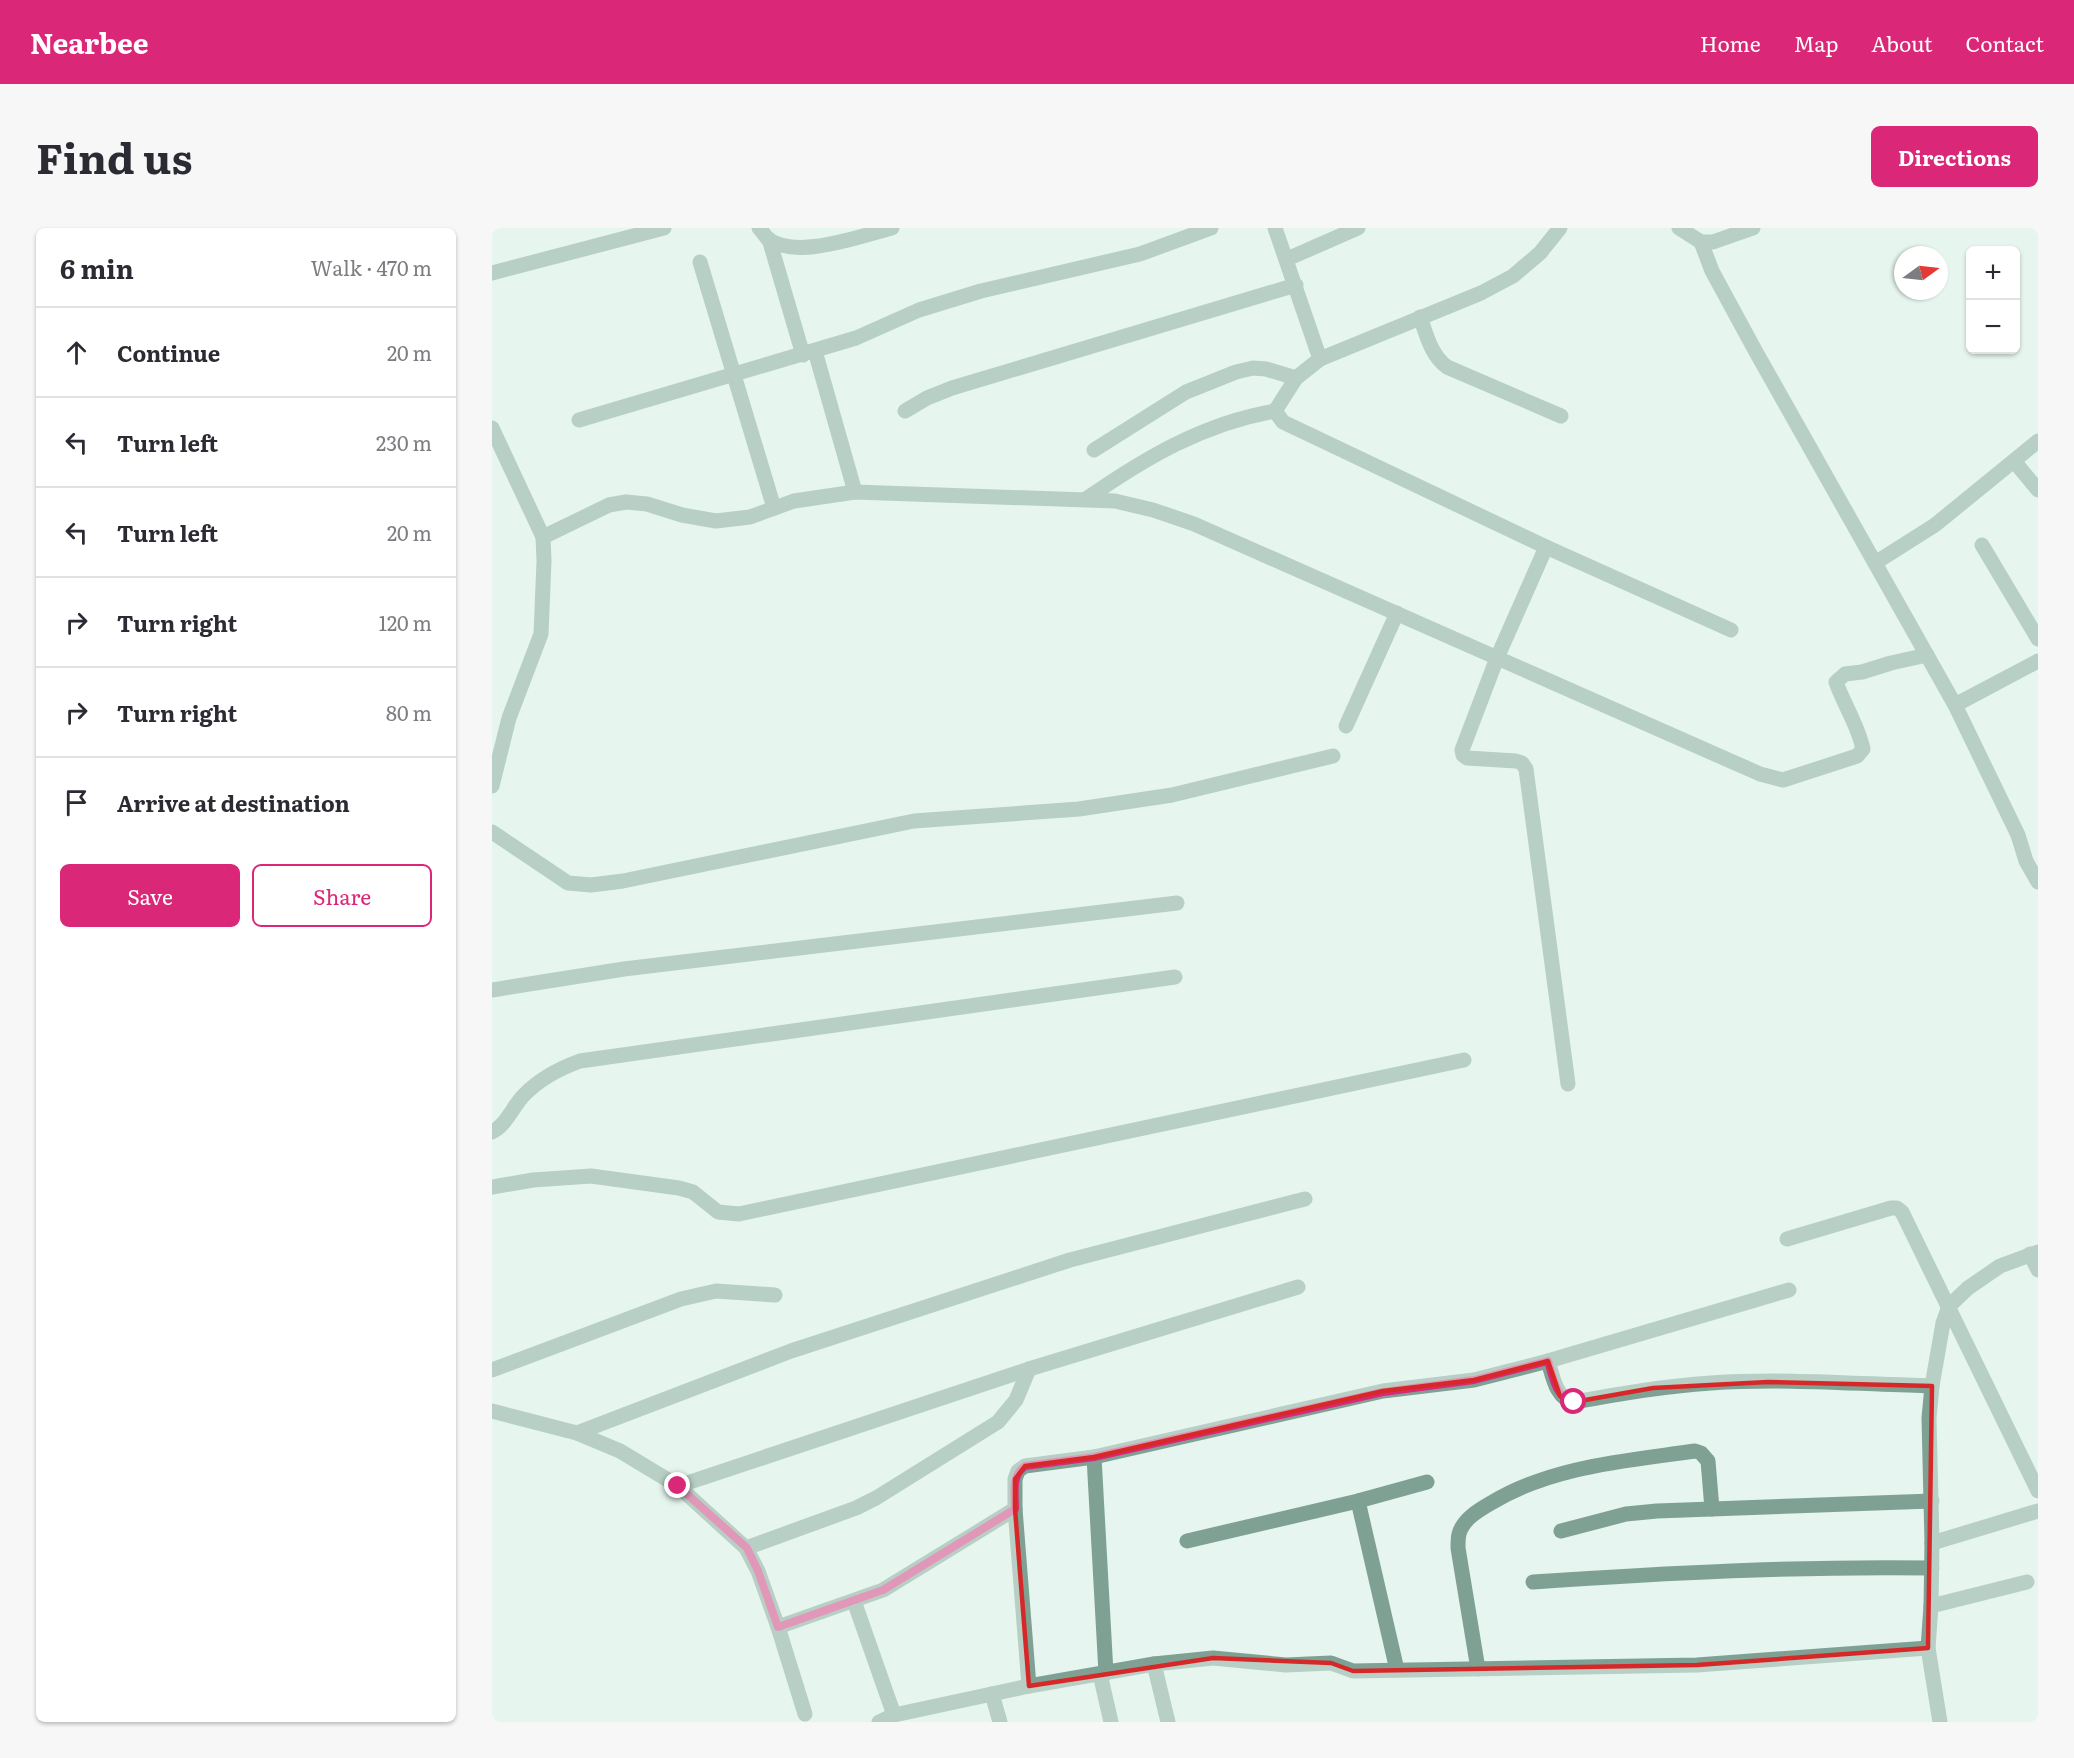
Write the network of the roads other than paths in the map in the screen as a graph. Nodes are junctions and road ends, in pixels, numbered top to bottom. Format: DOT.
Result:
graph roads {
  1 [pos="664,228"];
  2 [pos="892,228"];
  3 [pos="1211,228"];
  4 [pos="1275,228"];
  5 [pos="1358,228"];
  6 [pos="1560,228"];
  7 [pos="1679,228"];
  8 [pos="1753,228"];
  9 [pos="764,233"];
  10 [pos="1701,242"];
  11 [pos="1287,259"];
  12 [pos="700,262"];
  13 [pos="492,273"];
  14 [pos="1296,285"];
  15 [pos="1420,317"];
  16 [pos="809,353"];
  17 [pos="1320,359"];
  18 [pos="734,375"];
  19 [pos="1296,378"];
  20 [pos="904,411"];
  21 [pos="1275,411"];
  22 [pos="1561,416"];
  23 [pos="579,420"];
  24 [pos="492,428"];
  25 [pos="2038,441"];
  26 [pos="1094,450"];
  27 [pos="2014,460"];
  28 [pos="2038,490"];
  29 [pos="855,492"];
  30 [pos="1086,499"];
  31 [pos="774,508"];
  32 [pos="543,537"];
  33 [pos="1982,545"];
  34 [pos="1546,547"];
  35 [pos="1875,563"];
  36 [pos="1397,613"];
  37 [pos="2033,616"];
  38 [pos="1731,630"];
  39 [pos="2038,639"];
  40 [pos="1927,655"];
  41 [pos="1497,658"];
  42 [pos="2038,661"];
  43 [pos="1954,705"];
  44 [pos="1346,726"];
  45 [pos="1333,756"];
  46 [pos="492,786"];
  47 [pos="492,832"];
  48 [pos="2032,861"];
  49 [pos="2038,882"];
  50 [pos="1177,903"];
  51 [pos="1175,977"];
  52 [pos="492,990"];
  53 [pos="1464,1060"];
  54 [pos="1568,1084"];
  55 [pos="492,1132"];
  56 [pos="492,1187"];
  57 [pos="1305,1199"];
  58 [pos="1787,1239"];
  59 [pos="2034,1253"];
  60 [pos="2038,1270"];
  61 [pos="1298,1287"];
  62 [pos="1789,1290"];
  63 [pos="775,1295"];
  64 [pos="1949,1306"];
  65 [pos="1548,1361"];
  66 [pos="1029,1369"];
  67 [pos="492,1370"];
  68 [pos="1932,1386"];
  69 [pos="492,1411"];
  70 [pos="577,1433"];
  71 [pos="1094,1457"];
  72 [pos="1427,1482"];
  73 [pos="678,1486"];
  74 [pos="2038,1491"];
  75 [pos="1358,1501"];
  76 [pos="1932,1501"];
  77 [pos="1015,1509"];
  78 [pos="1712,1509"];
  79 [pos="2038,1511"];
  80 [pos="1561,1531"];
  81 [pos="1187,1541"];
  82 [pos="1932,1543"];
  83 [pos="747,1548"];
  84 [pos="1932,1568"];
  85 [pos="1533,1582"];
  86 [pos="2027,1582"];
  87 [pos="854,1601"];
  88 [pos="1932,1606"];
  89 [pos="778,1627"];
  90 [pos="1928,1648"];
  91 [pos="1154,1664"];
  92 [pos="1478,1669"];
  93 [pos="1397,1670"];
  94 [pos="1103,1673"];
  95 [pos="1029,1686"];
  96 [pos="992,1694"];
  97 [pos="805,1714"];
  98 [pos="894,1715"];
  99 [pos="916,1716"];
  100 [pos="879,1722"];
  101 [pos="1000,1722"];
  102 [pos="1111,1722"];
  103 [pos="1168,1722"];
  104 [pos="1940,1722"];
  1 -- 13 [label="street"];
  2 -- 9 [label="street"];
  3 -- 16 [label="street"];
  4 -- 11 [label="street"];
  5 -- 11 [label="street"];
  6 -- 15 [label="street"];
  7 -- 10 [label="street"];
  8 -- 10 [label="street"];
  9 -- 16 [label="street"];
  10 -- 35 [label="street"];
  11 -- 14 [label="street"];
  12 -- 18 [label="street"];
  14 -- 17 [label="street"];
  14 -- 20 [label="street"];
  15 -- 17 [label="street"];
  15 -- 22 [label="street"];
  16 -- 18 [label="street"];
  16 -- 29 [label="street"];
  17 -- 19 [label="street"];
  18 -- 23 [label="street"];
  18 -- 31 [label="street"];
  19 -- 21 [label="street"];
  19 -- 26 [label="street"];
  21 -- 30 [label="street"];
  21 -- 34 [label="street"];
  24 -- 32 [label="street"];
  25 -- 27 [label="street"];
  27 -- 28 [label="street"];
  27 -- 35 [label="street"];
  29 -- 30 [label="street"];
  29 -- 31 [label="street"];
  30 -- 36 [label="street"];
  31 -- 32 [label="street"];
  32 -- 46 [label="street"];
  33 -- 37 [label="street"];
  34 -- 38 [label="street"];
  34 -- 41 [label="street"];
  35 -- 40 [label="street"];
  36 -- 41 [label="street"];
  36 -- 44 [label="street"];
  37 -- 39 [label="street"];
  40 -- 41 [label="street"];
  40 -- 43 [label="street"];
  41 -- 54 [label="street"];
  42 -- 43 [label="street"];
  43 -- 48 [label="street"];
  45 -- 47 [label="street"];
  48 -- 49 [label="street"];
  50 -- 52 [label="street"];
  51 -- 55 [label="street"];
  53 -- 56 [label="street"];
  57 -- 70 [label="street"];
  58 -- 64 [label="street"];
  59 -- 60 [label="street"];
  59 -- 64 [label="street"];
  61 -- 66 [label="street"];
  62 -- 65 [label="street"];
  63 -- 67 [label="street"];
  64 -- 68 [label="street"];
  64 -- 74 [label="street"];
  65 -- 68 [label="street"];
  65 -- 71 [label="street"];
  66 -- 73 [label="street"];
  66 -- 83 [label="street"];
  68 -- 76 [label="street"];
  69 -- 70 [label="street"];
  70 -- 73 [label="street"];
  71 -- 77 [label="street"];
  71 -- 94 [label="street"];
  72 -- 75 [label="street"];
  73 -- 83 [label="street"];
  75 -- 81 [label="street"];
  75 -- 93 [label="street"];
  76 -- 78 [label="street"];
  76 -- 82 [label="street"];
  77 -- 87 [label="street"];
  77 -- 95 [label="street"];
  78 -- 80 [label="street"];
  78 -- 92 [label="street"];
  79 -- 82 [label="street"];
  82 -- 84 [label="street"];
  83 -- 89 [label="street"];
  84 -- 85 [label="street"];
  84 -- 88 [label="street"];
  86 -- 88 [label="street"];
  87 -- 89 [label="street"];
  87 -- 98 [label="street"];
  88 -- 90 [label="street"];
  89 -- 97 [label="street"];
  90 -- 92 [label="street"];
  90 -- 104 [label="street"];
  91 -- 93 [label="street"];
  91 -- 94 [label="street"];
  91 -- 103 [label="street"];
  92 -- 93 [label="street"];
  94 -- 95 [label="street"];
  94 -- 102 [label="street"];
  95 -- 96 [label="street"];
  96 -- 99 [label="street"];
  96 -- 101 [label="street"];
  98 -- 99 [label="street"];
  98 -- 100 [label="street"];
}
